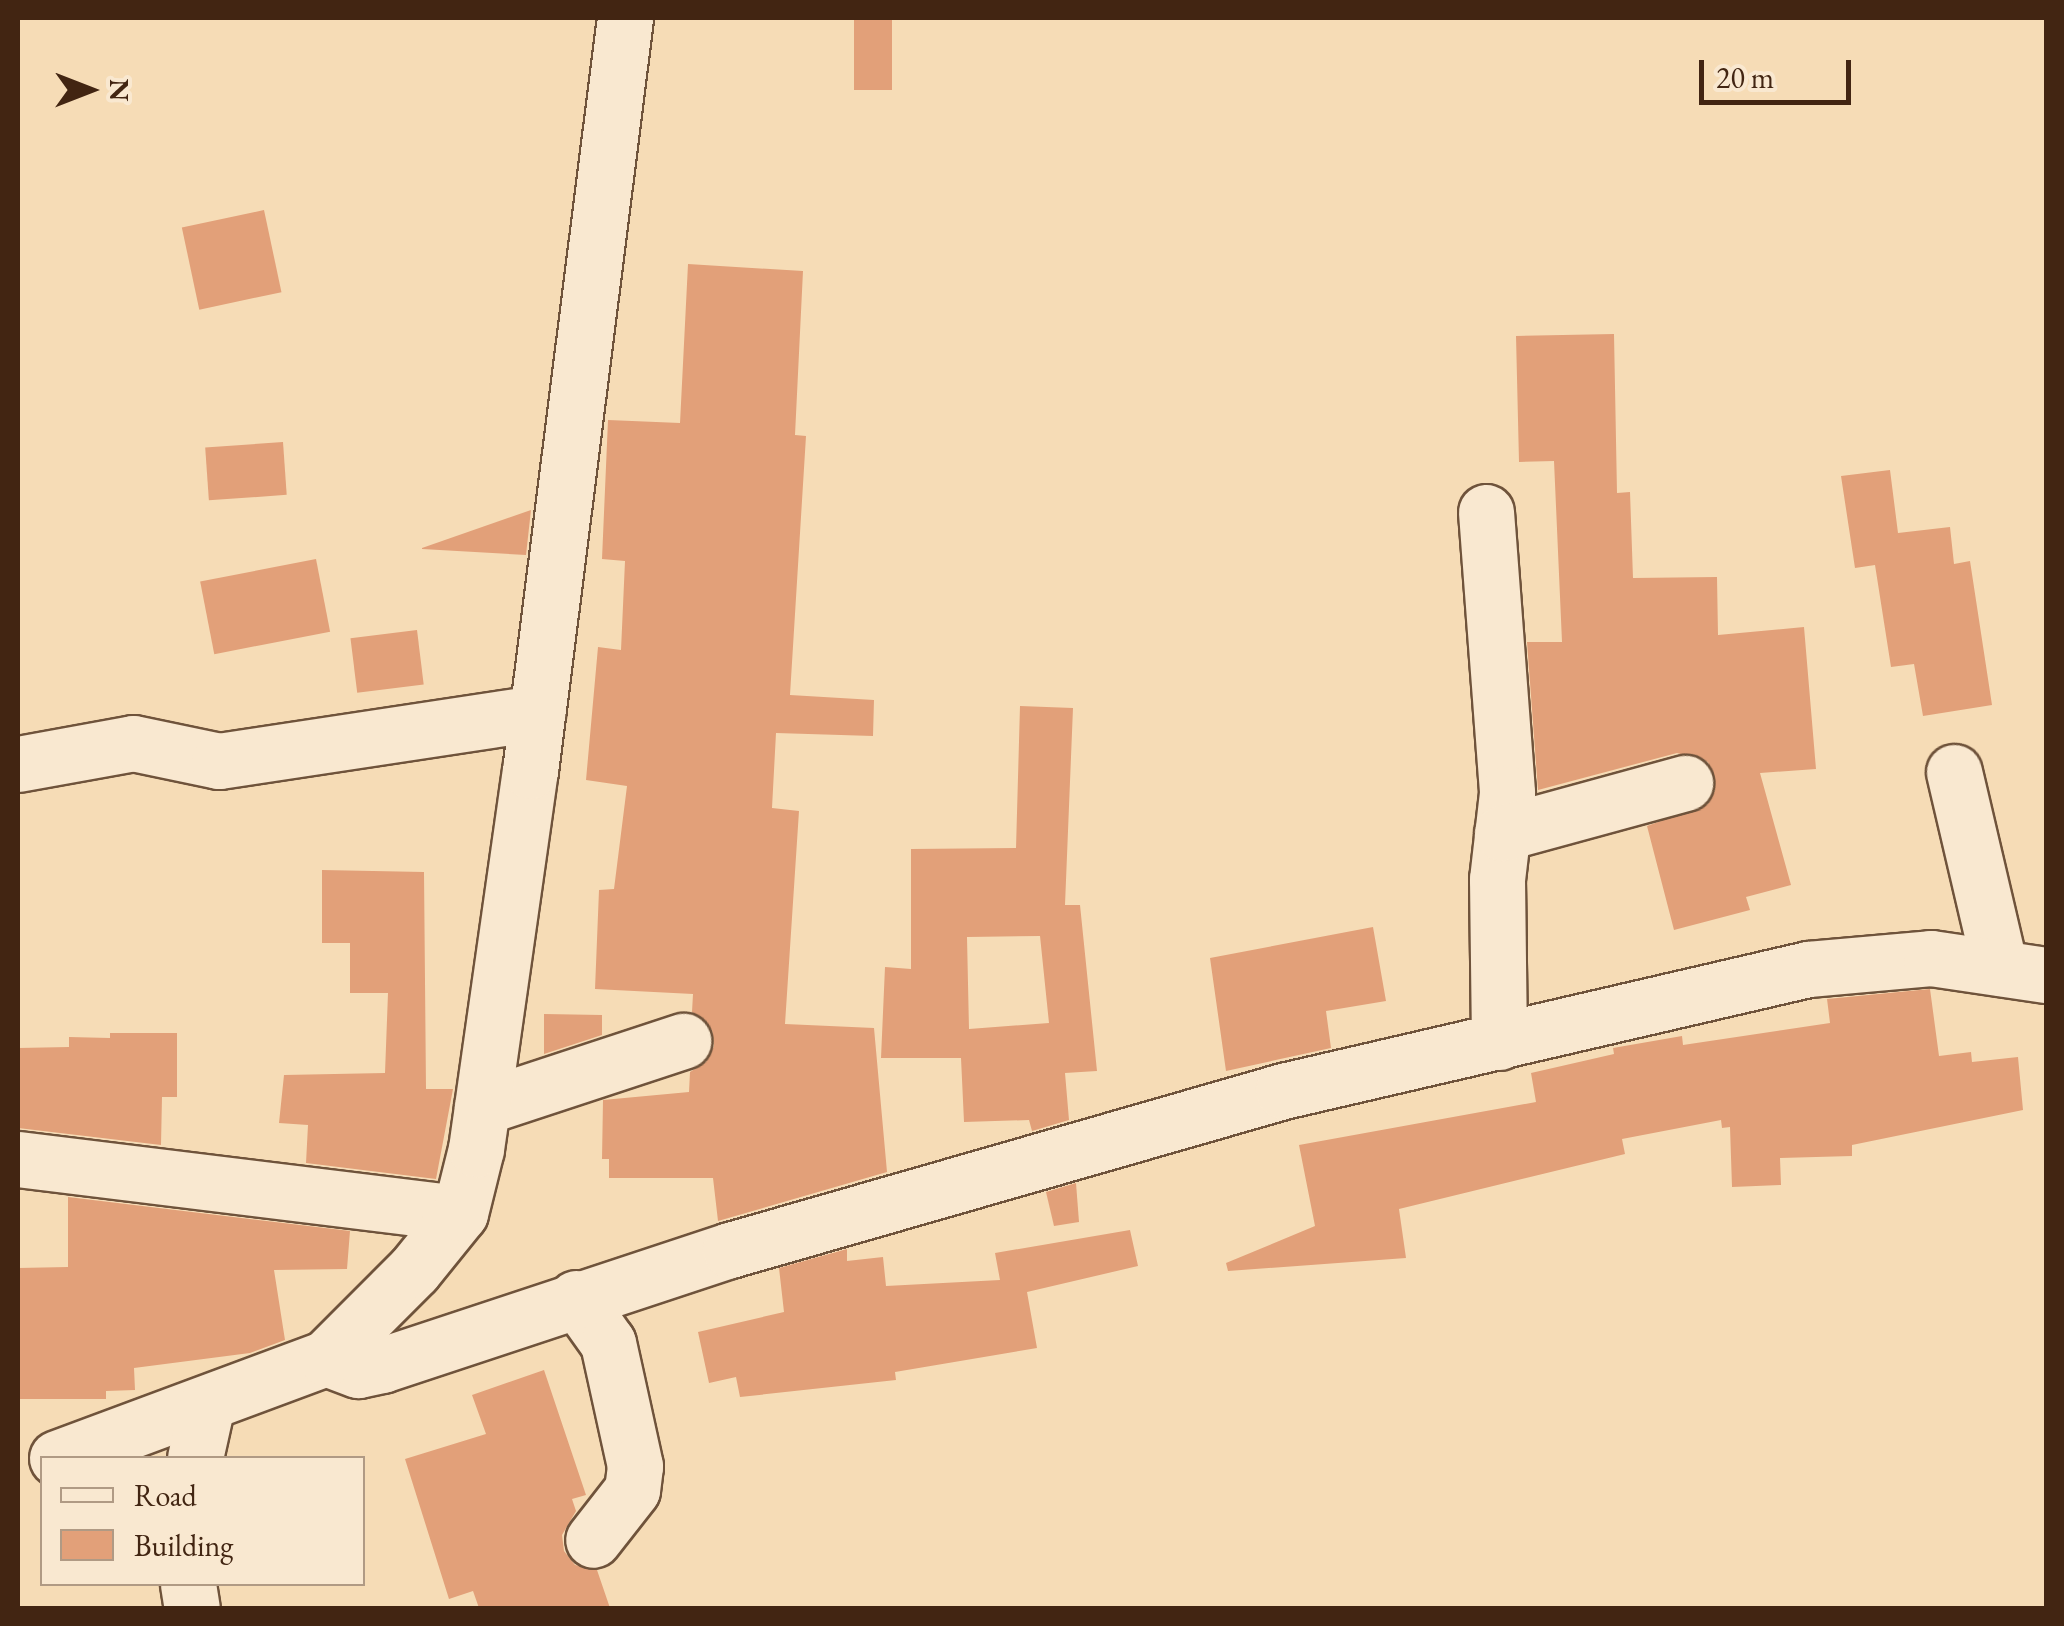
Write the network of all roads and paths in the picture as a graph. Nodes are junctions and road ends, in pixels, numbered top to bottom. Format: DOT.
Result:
graph roads {
  1 [pos="625,18"];
  2 [pos="1486,512"];
  3 [pos="537,712"];
  4 [pos="18,764"];
  5 [pos="1954,772"];
  6 [pos="1685,782"];
  7 [pos="1502,833"];
  8 [pos="2023,972"];
  9 [pos="683,1041"];
  10 [pos="1499,1042"];
  11 [pos="482,1107"];
  12 [pos="18,1160"];
  13 [pos="460,1213"];
  14 [pos="576,1298"];
  15 [pos="326,1358"];
  16 [pos="207,1404"];
  17 [pos="63,1456"];
  18 [pos="195,1456"];
  19 [pos="40,1468"];
  20 [pos="18,1484"];
  21 [pos="593,1540"];
  1 -- 3 [label="street"];
  2 -- 7 [label="street"];
  3 -- 4 [label="street"];
  3 -- 11 [label="street"];
  5 -- 8 [label="street"];
  6 -- 7 [label="street"];
  7 -- 10 [label="street"];
  8 -- 10 [label="street"];
  9 -- 11 [label="street"];
  10 -- 14 [label="street"];
  11 -- 13 [label="street"];
  12 -- 13 [label="street"];
  13 -- 15 [label="street"];
  14 -- 15 [label="street"];
  14 -- 21 [label="street"];
  15 -- 16 [label="street"];
  16 -- 17 [label="street"];
  16 -- 18 [label="street"];
  19 -- 20 [label="street"];
}
